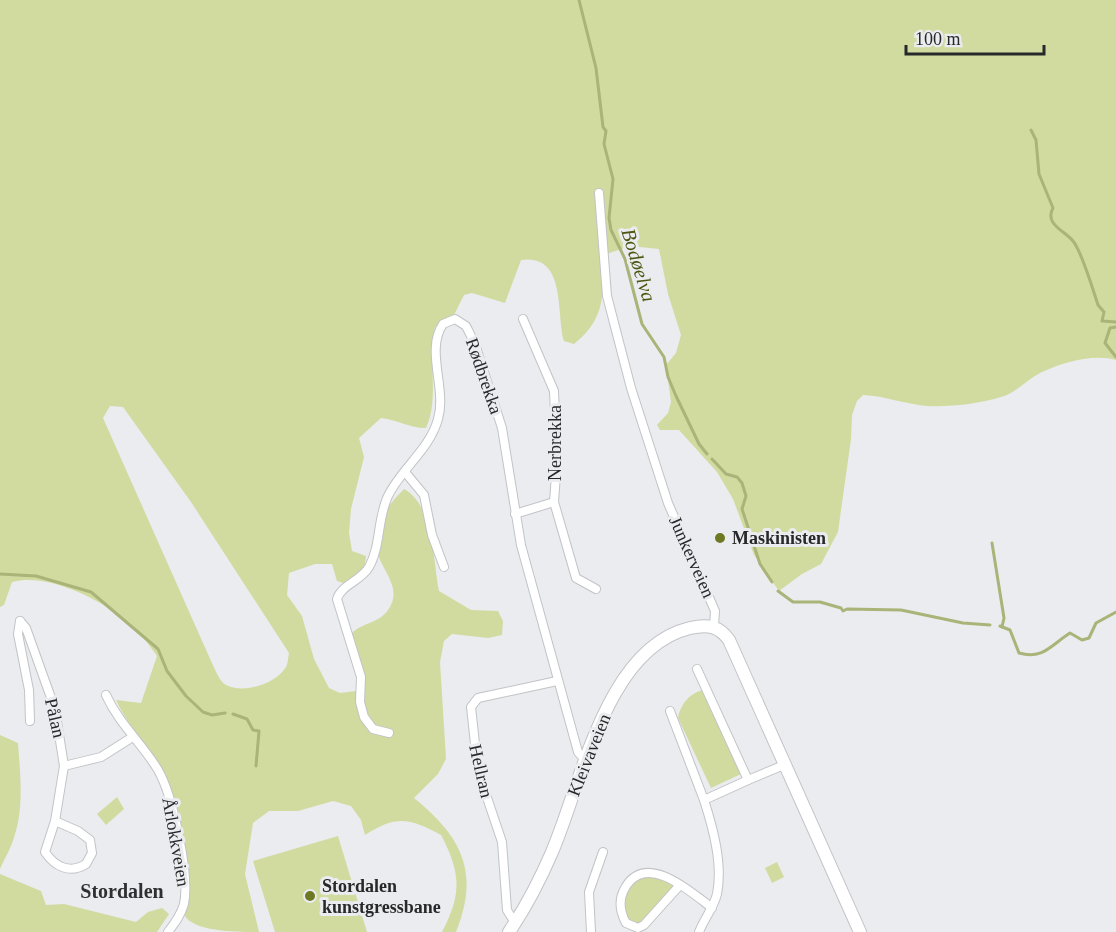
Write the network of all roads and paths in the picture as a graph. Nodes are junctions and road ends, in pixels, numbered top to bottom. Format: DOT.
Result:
graph roads {
  1 [pos="599,193"];
  2 [pos="523,319"];
  3 [pos="405,472"];
  4 [pos="554,502"];
  5 [pos="515,514"];
  6 [pos="444,567"];
  7 [pos="596,589"];
  8 [pos="714,626"];
  9 [pos="697,669"];
  10 [pos="557,681"];
  11 [pos="106,695"];
  12 [pos="670,711"];
  13 [pos="30,721"];
  14 [pos="389,733"];
  15 [pos="131,738"];
  16 [pos="586,761"];
  17 [pos="784,765"];
  18 [pos="64,766"];
  19 [pos="748,780"];
  20 [pos="704,800"];
  21 [pos="55,821"];
  22 [pos="603,852"];
  23 [pos="680,885"];
  24 [pos="712,908"];
  25 [pos="512,927"];
  26 [pos="856,931"];
  27 [pos="168,932"];
  28 [pos="591,932"];
  29 [pos="699,932"];
  1 -- 8 [label="street, Junkerveien"];
  2 -- 4 [label="street, Nerbrekka"];
  3 -- 5 [label="street, Rødbrekka"];
  3 -- 6 [label="street"];
  3 -- 14 [label="street, Rødbrekka"];
  4 -- 5 [label="street, Nerbrekka"];
  4 -- 7 [label="street, Nerbrekka"];
  5 -- 10 [label="street, Rødbrekka"];
  8 -- 16 [label="street, Kleivaveien"];
  8 -- 17 [label="street"];
  9 -- 19 [label="street"];
  10 -- 16 [label="street, Rødbrekka"];
  10 -- 25 [label="street, Hellran"];
  11 -- 15 [label="street, Årlokkveien"];
  12 -- 20 [label="street"];
  13 -- 18 [label="street, Pålan"];
  15 -- 18 [label="street"];
  15 -- 27 [label="street, Årlokkveien"];
  16 -- 25 [label="street, Kleivaveien"];
  17 -- 19 [label="street"];
  17 -- 26 [label="street"];
  18 -- 21 [label="street, Pålan"];
  19 -- 20 [label="street"];
  20 -- 24 [label="street"];
  21 -- 21 [label="street, Pålan"];
  22 -- 28 [label="street"];
  23 -- 23 [label="street"];
  23 -- 24 [label="street"];
  24 -- 29 [label="street"];
}
